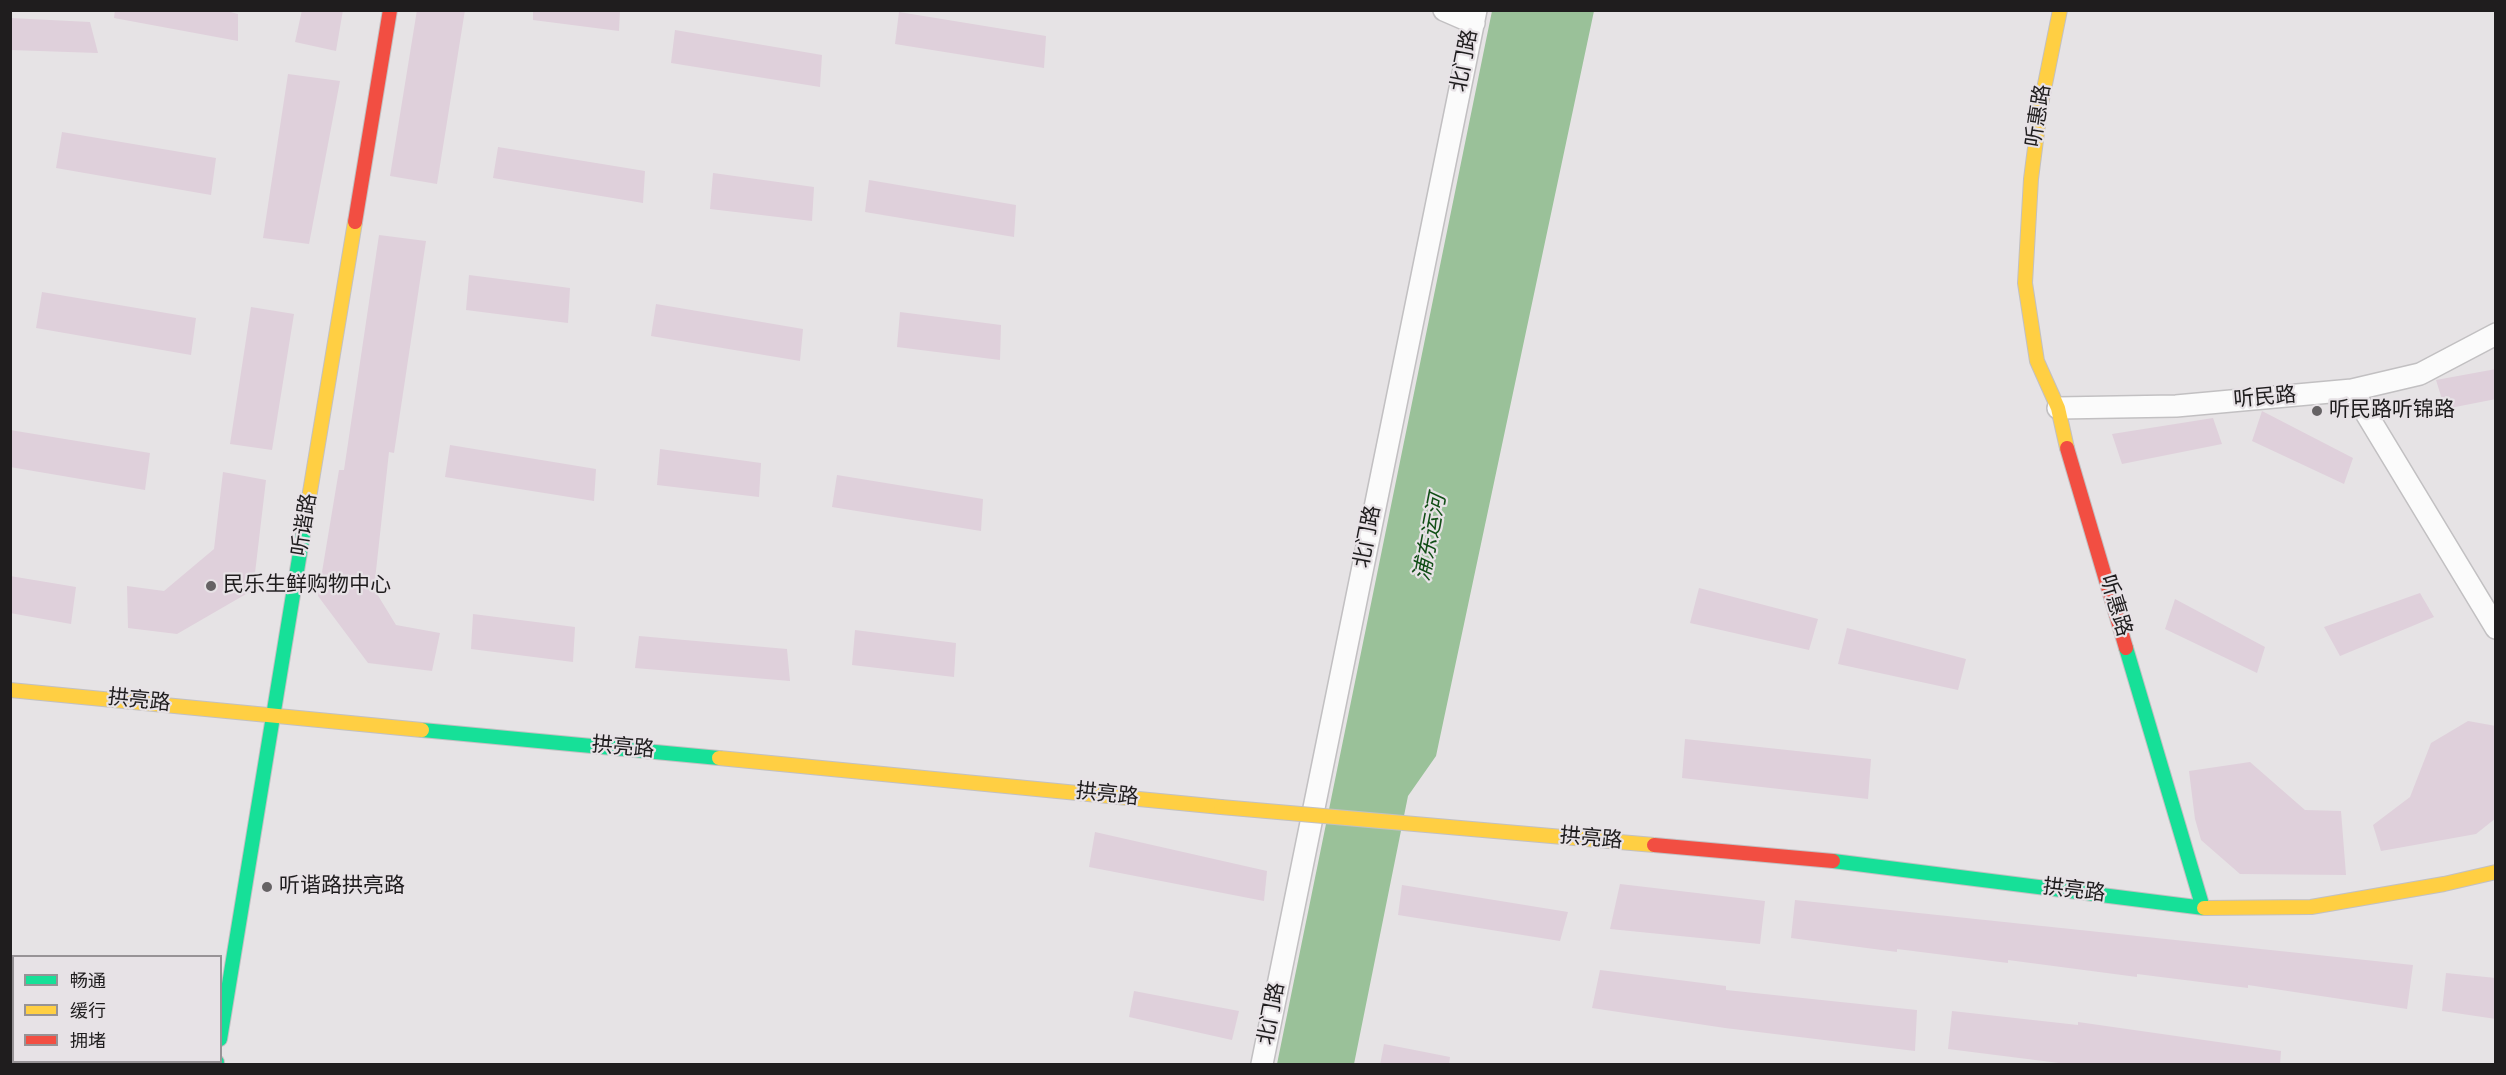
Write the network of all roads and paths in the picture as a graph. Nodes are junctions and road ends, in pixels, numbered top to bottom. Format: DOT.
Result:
graph roads {
  1 [pos="390,10"];
  2 [pos="1444,10"];
  3 [pos="2060,10"];
  4 [pos="1475,17"];
  5 [pos="2496,334"];
  6 [pos="2352,390"];
  7 [pos="2058,408"];
  8 [pos="2496,628"];
  9 [pos="10,690"];
  10 [pos="274,716"];
  11 [pos="2496,872"];
  12 [pos="2202,908"];
  13 [pos="222,1027"];
  14 [pos="1262,1065"];
  1 -- 10 [label="street, 听谐路"];
  2 -- 4 [label="street"];
  3 -- 7 [label="street, 听惠路"];
  4 -- 14 [label="street, 北门路"];
  5 -- 6 [label="street, 听民路"];
  6 -- 7 [label="street, 听民路"];
  6 -- 8 [label="street"];
  7 -- 12 [label="street, 听惠路"];
  9 -- 10 [label="street, 拱亮路"];
  10 -- 12 [label="street, 拱亮路, bridge"];
  10 -- 13 [label="street, 听谐路"];
  11 -- 12 [label="street"];
}
